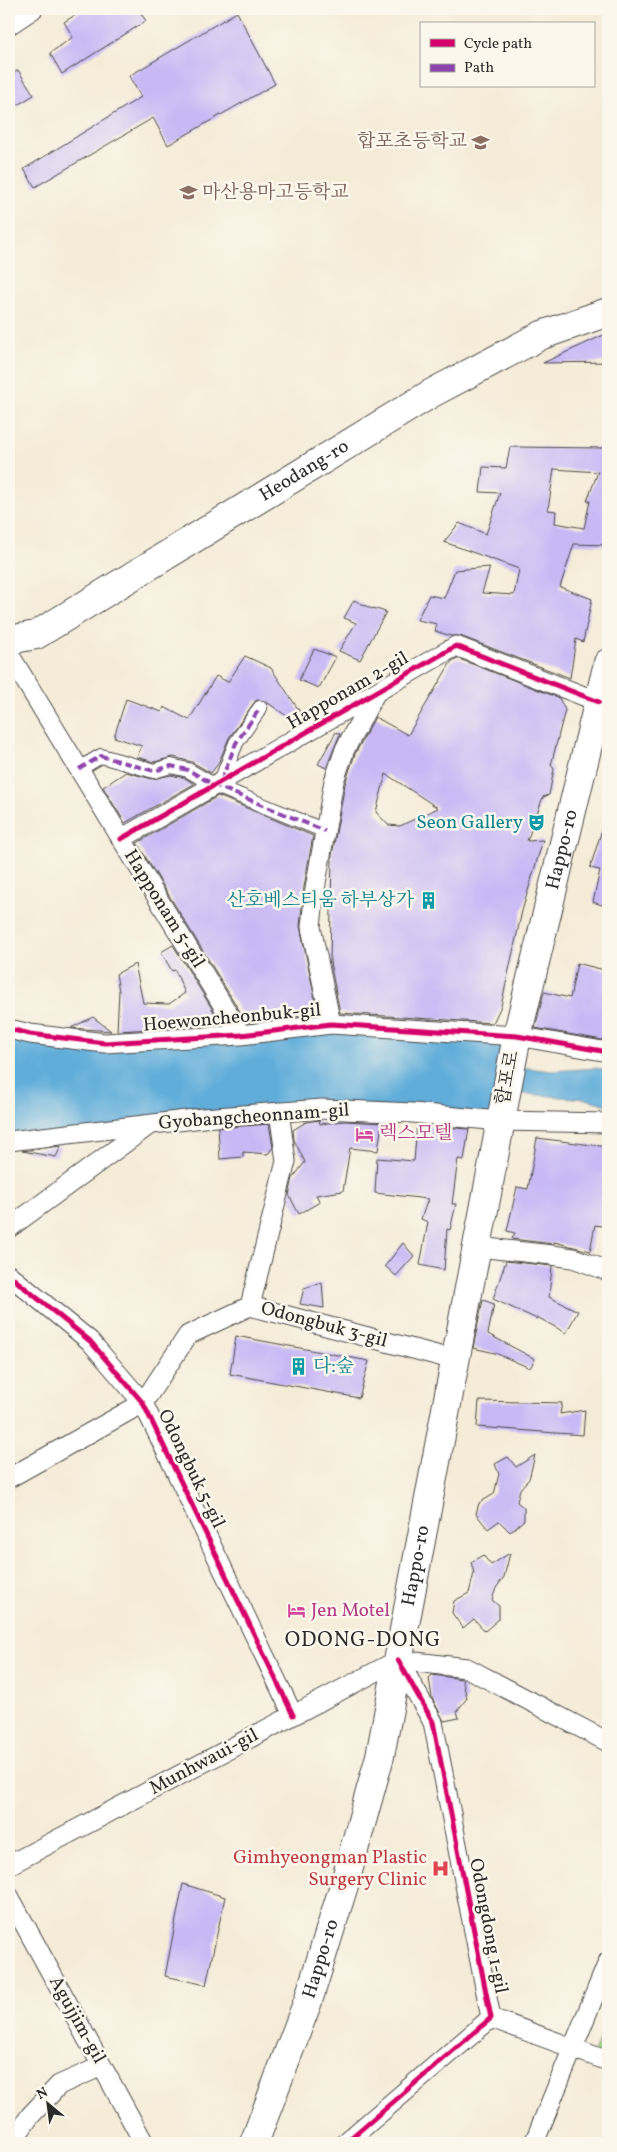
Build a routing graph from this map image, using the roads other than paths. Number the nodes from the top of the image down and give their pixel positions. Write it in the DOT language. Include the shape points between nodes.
graph roads {
  1 [pos="33,9"];
  2 [pos="9,25"];
  3 [pos="606,316"];
  4 [pos="9,640"];
  5 [pos="9,654"];
  6 [pos="608,663"];
  7 [pos="376,692"];
  8 [pos="599,702"];
  9 [pos="260,708"];
  10 [pos="78,769"];
  11 [pos="217,783"];
  12 [pos="325,831"];
  13 [pos="121,839"];
  14 [pos="331,1024"];
  15 [pos="9,1028"];
  16 [pos="242,1035"];
  17 [pos="516,1036"];
  18 [pos="608,1052"];
  19 [pos="279,1112"];
  20 [pos="500,1120"];
  21 [pos="150,1124"];
  22 [pos="608,1124"];
  23 [pos="9,1141"];
  24 [pos="9,1228"];
  25 [pos="477,1247"];
  26 [pos="608,1271"];
  27 [pos="9,1275"];
  28 [pos="250,1306"];
  29 [pos="455,1360"];
  30 [pos="143,1403"];
  31 [pos="9,1478"];
  32 [pos="398,1660"];
  33 [pos="293,1715"];
  34 [pos="608,1742"];
  35 [pos="9,1865"];
  36 [pos="9,1896"];
  37 [pos="608,1962"];
  38 [pos="491,2018"];
  39 [pos="574,2048"];
  40 [pos="608,2061"];
  41 [pos="102,2066"];
  42 [pos="11,2143"];
  43 [pos="144,2143"];
  44 [pos="254,2143"];
  45 [pos="345,2143"];
  46 [pos="534,2143"];
  1 -- 2 [label="street"];
  3 -- 4 [label="main road, Heodang-ro" via="542,335 432,393 36,635"];
  5 -- 10 [label="street, Happonam 5-gil"];
  6 -- 8 [label="main road, Happo-ro"];
  7 -- 8 [label="street, Happonam 2-gil" via="456,646"];
  7 -- 11 [label="street, Happonam 2-gil"];
  7 -- 12 [label="street" via="346,749 334,781"];
  8 -- 17 [label="main road, Happo-ro"];
  9 -- 11 [label="street" via="236,744"];
  10 -- 11 [label="street" via="101,756 154,771 171,766"];
  10 -- 13 [label="street, Happonam 5-gil"];
  11 -- 12 [label="street"];
  11 -- 13 [label="street, Happonam 2-gil"];
  12 -- 14 [label="street" via="311,927"];
  13 -- 16 [label="street, Happonam 5-gil"];
  14 -- 16 [label="street, Hoewoncheonbuk-gil"];
  14 -- 17 [label="street, Hoewoncheonbuk-gil"];
  15 -- 16 [label="street, Hoewoncheonbuk-gil" via="30,1034 105,1043"];
  17 -- 18 [label="street, Hoewoncheonbuk-gil"];
  17 -- 20 [label="main road, 합포로"];
  19 -- 20 [label="street, Gyobangcheonnam-gil" via="322,1109"];
  19 -- 21 [label="street, Gyobangcheonnam-gil"];
  19 -- 28 [label="street" via="286,1161"];
  20 -- 22 [label="street, Gyobangcheonnam-gil"];
  20 -- 25 [label="main road, Happo-ro"];
  21 -- 23 [label="street, Gyobangcheonnam-gil"];
  21 -- 24 [label="street"];
  25 -- 26 [label="street" via="552,1254"];
  25 -- 29 [label="main road, Happo-ro"];
  27 -- 30 [label="street, Odongbuk 5-gil" via="90,1341"];
  28 -- 29 [label="street, Odongbuk 3-gil"];
  28 -- 30 [label="street, Odongbuk 3-gil" via="188,1335"];
  29 -- 32 [label="main road, Happo-ro"];
  30 -- 31 [label="street"];
  30 -- 33 [label="street, Odongbuk 5-gil"];
  32 -- 33 [label="street, Munhwaui-gil"];
  32 -- 34 [label="street" via="467,1668"];
  32 -- 38 [label="street, Odongdong 1-gil" via="433,1722"];
  32 -- 44 [label="main road, Happo-ro" via="380,1756 345,1882 308,2002"];
  33 -- 35 [label="street, Munhwaui-gil"];
  36 -- 41 [label="street, Agujjim-gil"];
  37 -- 39 [label="street"];
  38 -- 39 [label="street"];
  38 -- 45 [label="street, Odongdong 1-gil"];
  39 -- 40 [label="street"];
  39 -- 46 [label="street"];
  41 -- 42 [label="street" via="59,2085 30,2116"];
  41 -- 43 [label="street, Agujjim-gil"];
}
